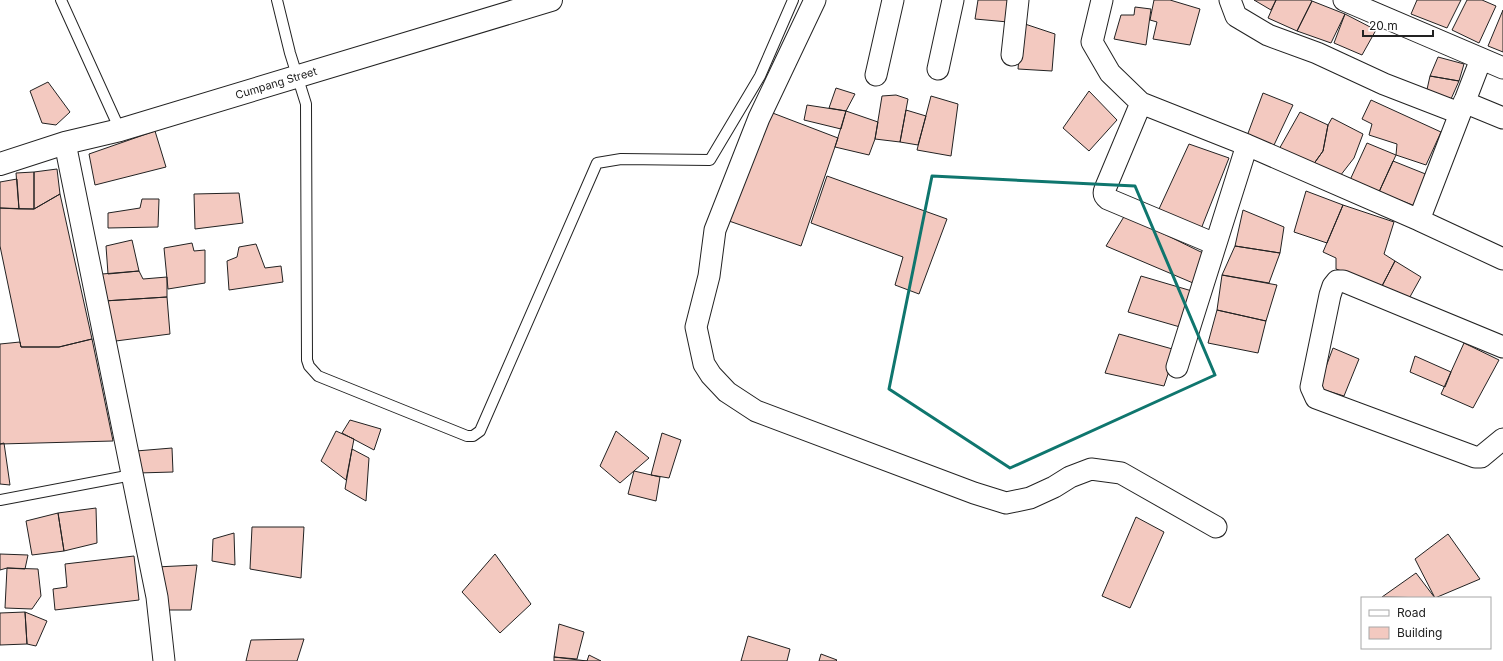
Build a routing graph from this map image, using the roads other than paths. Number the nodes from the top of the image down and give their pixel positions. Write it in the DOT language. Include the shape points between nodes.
graph roads {
  1 [pos="61,0"];
  2 [pos="277,0"];
  3 [pos="551,0"];
  4 [pos="793,0"];
  5 [pos="815,0"];
  6 [pos="893,0"];
  7 [pos="953,0"];
  8 [pos="1018,0"];
  9 [pos="1102,0"];
  10 [pos="1230,0"];
  11 [pos="1344,0"];
  12 [pos="1012,55"];
  13 [pos="1481,59"];
  14 [pos="1503,68"];
  15 [pos="938,69"];
  16 [pos="876,75"];
  17 [pos="297,77"];
  18 [pos="1141,103"];
  19 [pos="1462,107"];
  20 [pos="1503,118"];
  21 [pos="120,130"];
  22 [pos="65,142"];
  23 [pos="1247,145"];
  24 [pos="0,164"];
  25 [pos="1419,220"];
  26 [pos="1215,244"];
  27 [pos="1503,259"];
  28 [pos="1503,347"];
  29 [pos="1177,367"];
  30 [pos="1503,439"];
  31 [pos="132,475"];
  32 [pos="0,500"];
  33 [pos="1216,527"];
  34 [pos="164,661"];
  1 -- 21 [label="lane"];
  2 -- 17 [label="lane"];
  3 -- 17 [label="street, Cumpang Street"];
  4 -- 17 [label="lane" via="760,76 710,160 621,159 597,163 480,431 472,436 318,376 309,366 306,104"];
  5 -- 33 [label="street" via="759,118 715,230 709,276 696,327 704,364 711,375 727,392 756,411 1006,503 1030,498 1091,469 1121,473"];
  6 -- 16 [label="street"];
  7 -- 15 [label="street"];
  8 -- 12 [label="street"];
  9 -- 18 [label="street" via="1092,42 1110,73"];
  10 -- 19 [label="street" via="1236,16 1268,35 1316,53 1384,84"];
  11 -- 13 [label="street"];
  13 -- 14 [label="street"];
  13 -- 19 [label="street"];
  17 -- 21 [label="street, Cumpang Street"];
  18 -- 23 [label="street"];
  18 -- 26 [label="street" via="1105,189 1105,197"];
  19 -- 20 [label="street"];
  19 -- 25 [label="street"];
  21 -- 22 [label="street, Cumpang Street"];
  22 -- 24 [label="street, Cumpang Street"];
  22 -- 31 [label="street"];
  23 -- 25 [label="street"];
  23 -- 26 [label="street"];
  25 -- 27 [label="street"];
  26 -- 29 [label="street"];
  28 -- 30 [label="street" via="1343,281 1337,281 1330,295 1310,387 1316,398 1475,457 1481,457"];
  31 -- 32 [label="lane"];
  31 -- 34 [label="street" via="157,597"];
}
